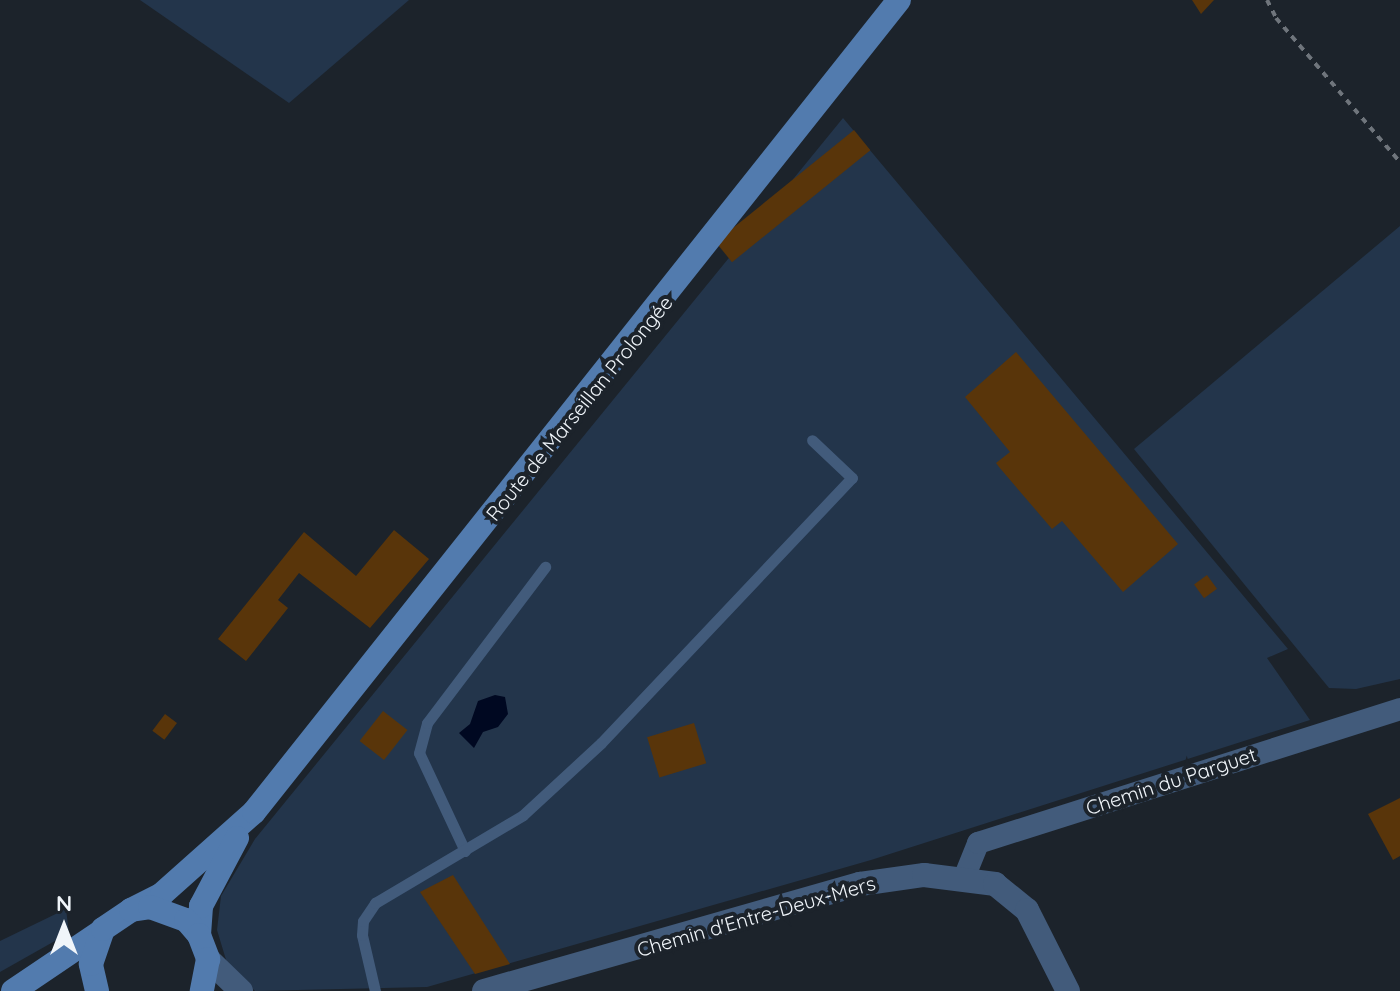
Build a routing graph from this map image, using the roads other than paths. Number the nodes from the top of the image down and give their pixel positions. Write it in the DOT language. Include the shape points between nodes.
graph roads {
  1 [pos="899,0"];
  2 [pos="812,440"];
  3 [pos="545,567"];
  4 [pos="1400,709"];
  5 [pos="254,812"];
  6 [pos="465,851"];
  7 [pos="964,878"];
  8 [pos="131,910"];
  9 [pos="103,929"];
  10 [pos="199,935"];
  11 [pos="208,959"];
  12 [pos="13,991"];
  13 [pos="97,991"];
  14 [pos="202,991"];
  15 [pos="241,991"];
  16 [pos="375,991"];
  17 [pos="484,991"];
  18 [pos="1068,991"];
  1 -- 5 [label="main road, Route de Marseillan Prolongée"];
  2 -- 6 [label="lane" via="852,478 601,743 523,815"];
  3 -- 6 [label="lane" via="427,723 419,753"];
  4 -- 7 [label="street, Chemin du Parguet" via="978,843"];
  5 -- 8 [label="main road, Route de Marseillan Prolongée" via="162,894"];
  5 -- 10 [label="main road, Route de Marseillan Prolongée" via="201,906"];
  6 -- 16 [label="lane" via="375,903 363,921"];
  7 -- 17 [label="street, Chemin d'Entre-Deux-Mers" via="924,875 860,884"];
  7 -- 18 [label="street, Chemin d'Entre-Deux-Mers" via="995,884 1027,910"];
  8 -- 9 [label="main road, Route de Marseillan Prolongée"];
  8 -- 10 [label="main road" via="170,911"];
  9 -- 12 [label="main road"];
  9 -- 13 [label="main road" via="91,964"];
  10 -- 11 [label="main road"];
  11 -- 14 [label="main road"];
  11 -- 15 [label="street"];
}
